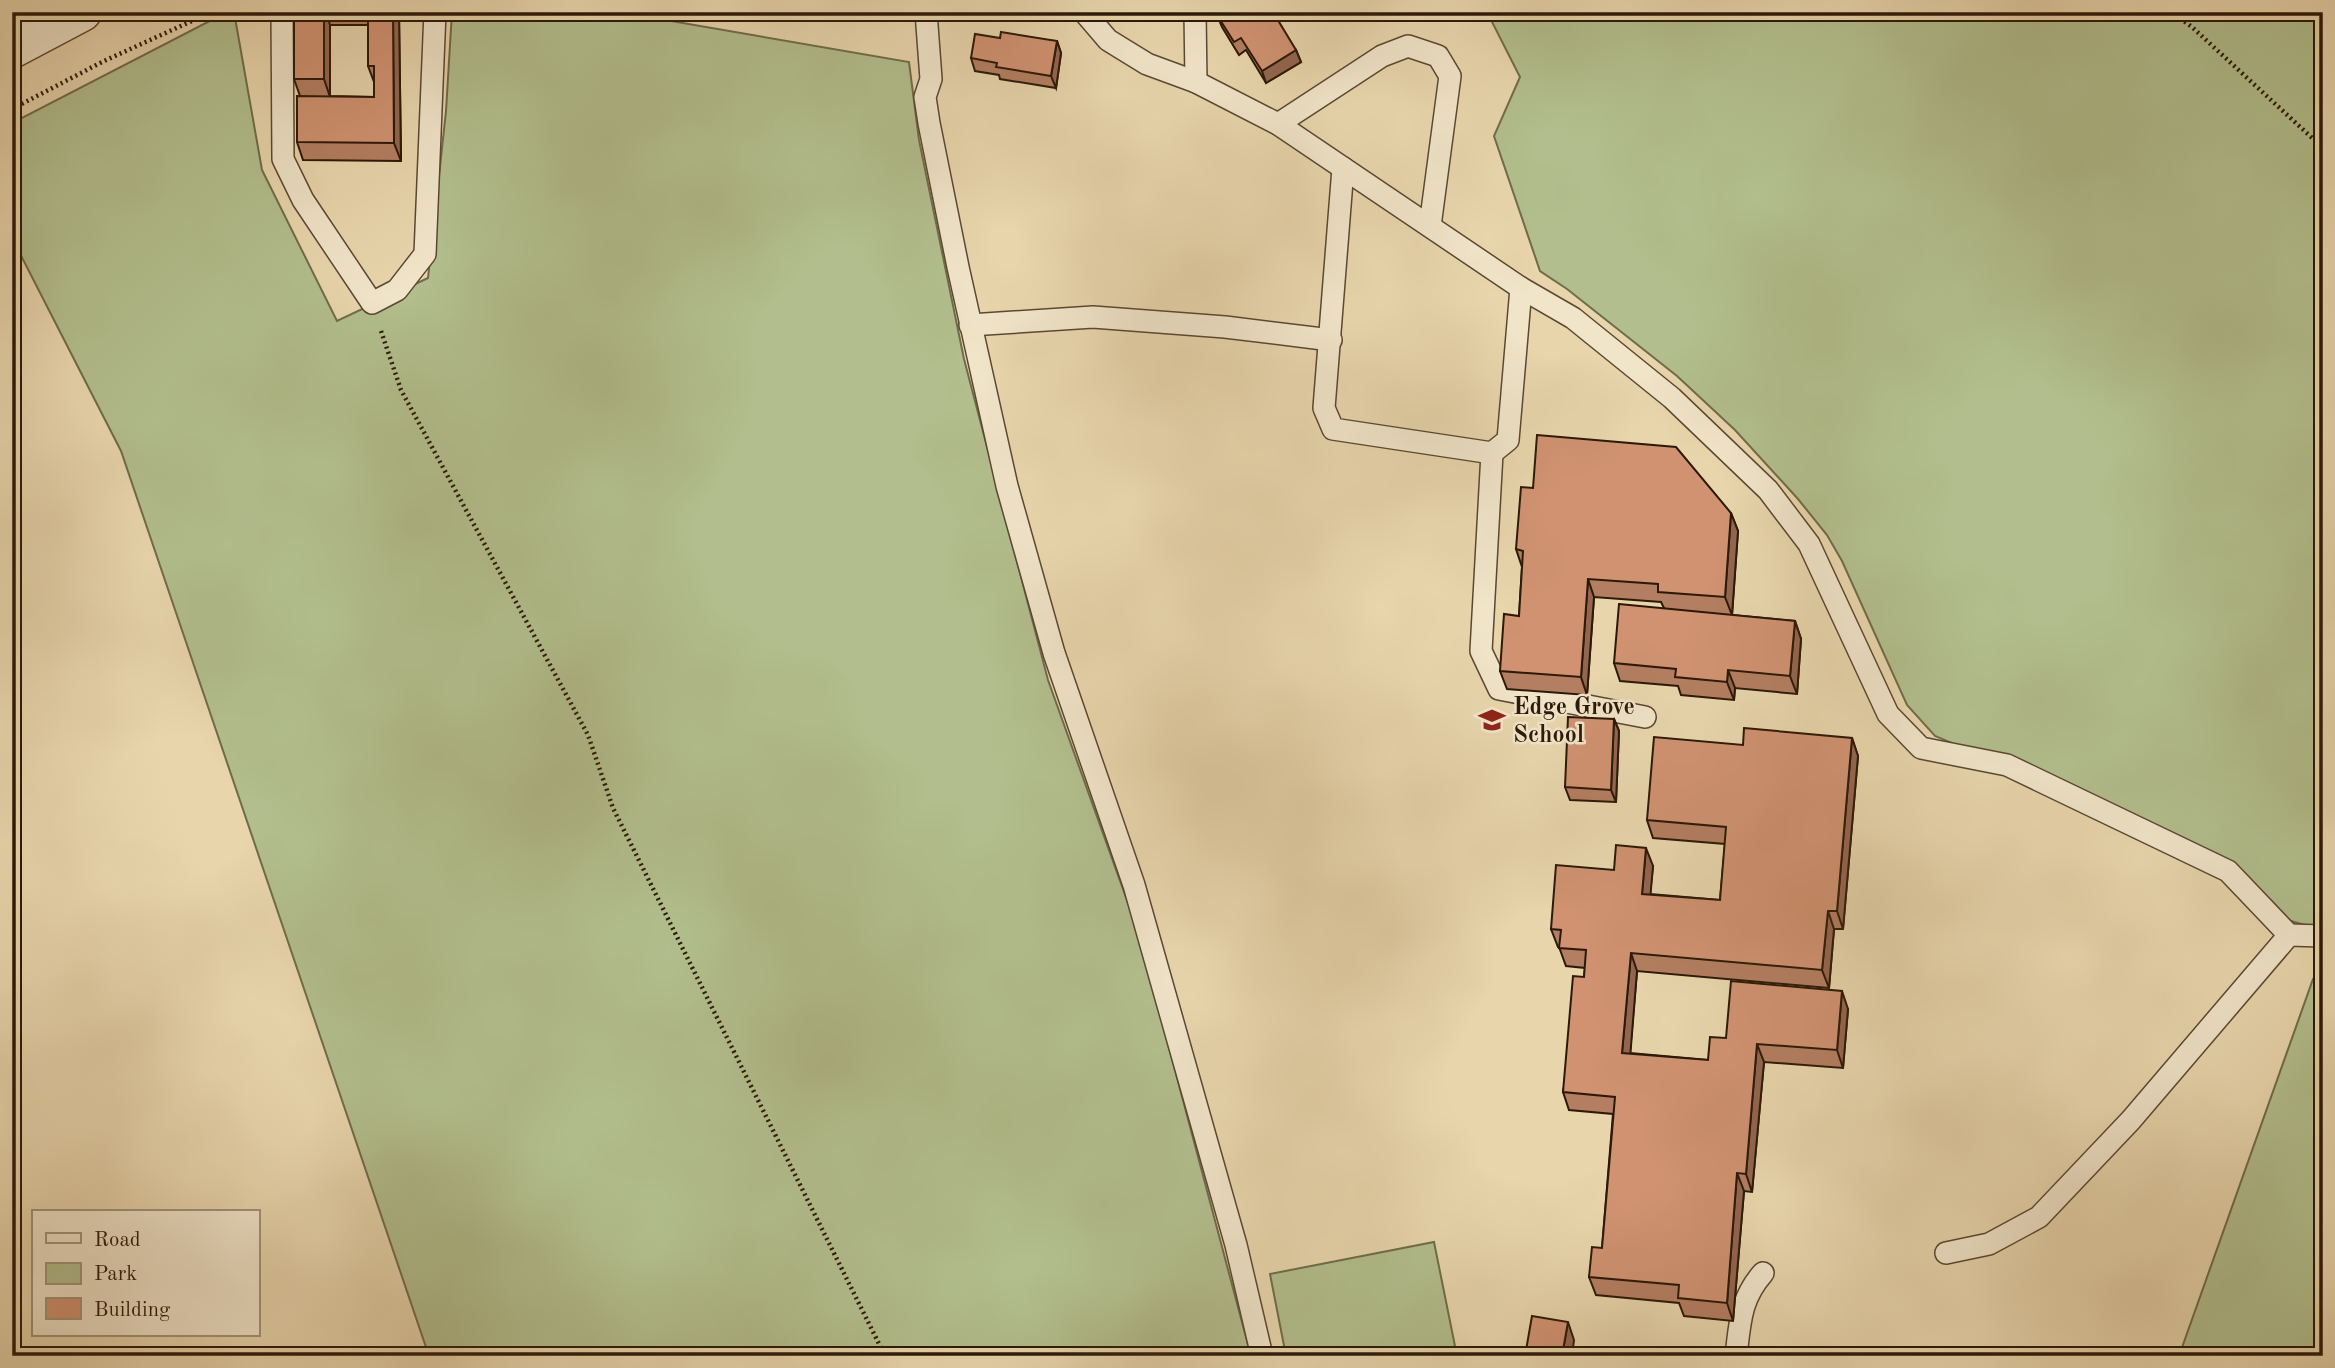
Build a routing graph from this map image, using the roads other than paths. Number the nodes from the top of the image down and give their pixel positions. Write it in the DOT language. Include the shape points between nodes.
graph roads {
  1 [pos="82,12"];
  2 [pos="282,12"];
  3 [pos="435,12"];
  4 [pos="926,12"];
  5 [pos="1084,12"];
  6 [pos="1195,12"];
  7 [pos="12,48"];
  8 [pos="1196,82"];
  9 [pos="1278,124"];
  10 [pos="1343,168"];
  11 [pos="1430,226"];
  12 [pos="1521,288"];
  13 [pos="970,325"];
  14 [pos="1331,340"];
  15 [pos="1492,453"];
  16 [pos="1645,717"];
  17 [pos="2289,935"];
  18 [pos="2323,936"];
  19 [pos="1947,1253"];
  20 [pos="1763,1273"];
  21 [pos="1262,1356"];
  22 [pos="1736,1356"];
  1 -- 7 [label="street"];
  2 -- 3 [label="lane" via="283,159 303,201 372,303 397,290 425,254"];
  4 -- 13 [label="lane" via="931,79 925,97"];
  5 -- 8 [label="lane" via="1108,40 1147,64"];
  6 -- 8 [label="lane"];
  8 -- 9 [label="lane"];
  9 -- 10 [label="lane"];
  9 -- 11 [label="lane" via="1382,56 1408,47 1438,56 1450,76"];
  10 -- 11 [label="lane"];
  10 -- 14 [label="lane"];
  11 -- 12 [label="lane"];
  12 -- 15 [label="lane" via="1508,440"];
  12 -- 17 [label="lane" via="1573,318 1672,398 1768,490 1809,544 1888,714 1921,748 2007,765 2228,871"];
  13 -- 14 [label="lane" via="1093,317"];
  13 -- 21 [label="lane" via="1039,602 1134,885 1236,1245"];
  14 -- 15 [label="lane" via="1324,408 1333,429"];
  15 -- 16 [label="lane" via="1481,651 1499,689"];
  17 -- 18 [label="lane"];
  17 -- 19 [label="lane" via="2131,1120 2039,1217 1989,1244"];
  20 -- 22 [label="lane" via="1750,1287 1741,1311"];
}
